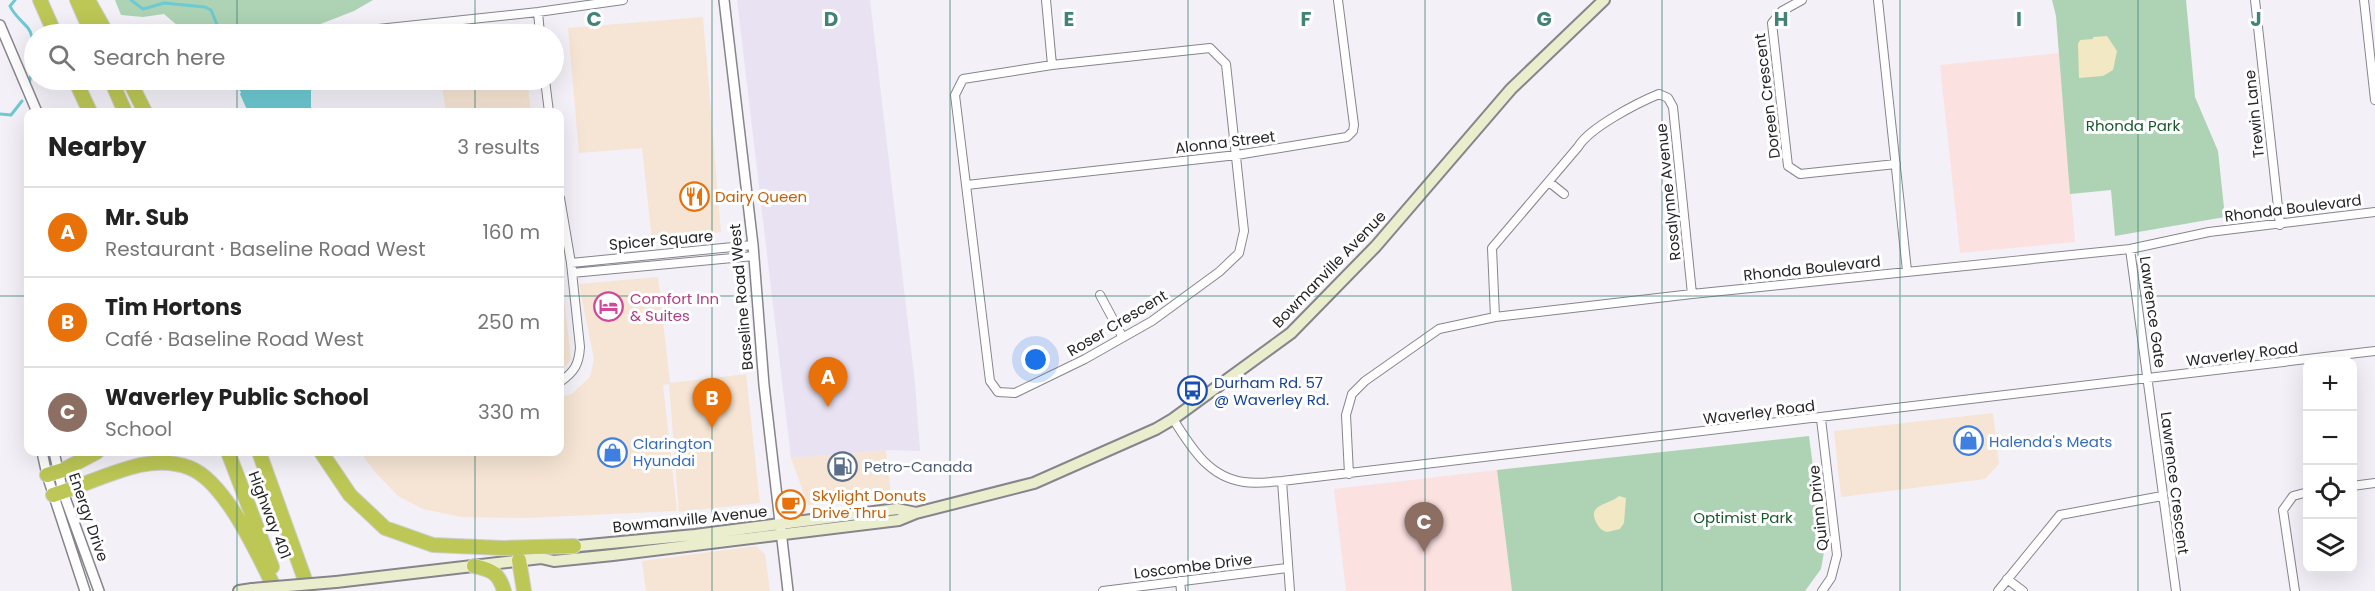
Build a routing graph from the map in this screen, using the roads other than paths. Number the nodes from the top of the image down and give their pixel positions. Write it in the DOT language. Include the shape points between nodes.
graph roads {
  1 [pos="40,0"];
  2 [pos="77,0"];
  3 [pos="88,0"];
  4 [pos="623,0"];
  5 [pos="724,0"];
  6 [pos="1046,0"];
  7 [pos="1338,0"];
  8 [pos="1604,0"];
  9 [pos="1802,0"];
  10 [pos="1878,0"];
  11 [pos="2255,0"];
  12 [pos="2364,0"];
  13 [pos="538,12"];
  14 [pos="50,24"];
  15 [pos="88,24"];
  16 [pos="101,24"];
  17 [pos="425,24"];
  18 [pos="539,24"];
  19 [pos="0,25"];
  20 [pos="1052,65"];
  21 [pos="24,81"];
  22 [pos="28,90"];
  23 [pos="74,90"];
  24 [pos="80,90"];
  25 [pos="115,90"];
  26 [pos="134,90"];
  27 [pos="546,90"];
  28 [pos="2375,100"];
  29 [pos="35,108"];
  30 [pos="80,108"];
  31 [pos="88,108"];
  32 [pos="123,108"];
  33 [pos="143,108"];
  34 [pos="548,108"];
  35 [pos="1237,155"];
  36 [pos="1896,164"];
  37 [pos="1549,182"];
  38 [pos="967,185"];
  39 [pos="1564,194"];
  40 [pos="2375,212"];
  41 [pos="564,222"];
  42 [pos="2280,225"];
  43 [pos="753,245"];
  44 [pos="2130,249"];
  45 [pos="754,255"];
  46 [pos="571,263"];
  47 [pos="1907,271"];
  48 [pos="572,273"];
  49 [pos="1692,294"];
  50 [pos="1101,295"];
  51 [pos="1494,317"];
  52 [pos="1122,336"];
  53 [pos="2375,351"];
  54 [pos="564,378"];
  55 [pos="2148,379"];
  56 [pos="1821,418"];
  57 [pos="1173,419"];
  58 [pos="44,456"];
  59 [pos="54,456"];
  60 [pos="91,456"];
  61 [pos="230,456"];
  62 [pos="260,456"];
  63 [pos="324,456"];
  64 [pos="52,474"];
  65 [pos="1349,474"];
  66 [pos="1282,481"];
  67 [pos="2375,483"];
  68 [pos="2357,485"];
  69 [pos="2303,493"];
  70 [pos="58,494"];
  71 [pos="2162,496"];
  72 [pos="781,530"];
  73 [pos="574,546"];
  74 [pos="541,558"];
  75 [pos="519,561"];
  76 [pos="474,566"];
  77 [pos="1287,568"];
  78 [pos="2007,579"];
  79 [pos="1180,581"];
  80 [pos="86,591"];
  81 [pos="99,591"];
  82 [pos="239,591"];
  83 [pos="276,591"];
  84 [pos="281,591"];
  85 [pos="310,591"];
  86 [pos="504,591"];
  87 [pos="524,591"];
  88 [pos="788,591"];
  89 [pos="1103,591"];
  90 [pos="1181,591"];
  91 [pos="1290,591"];
  92 [pos="1822,591"];
  93 [pos="1998,591"];
  94 [pos="2024,591"];
  95 [pos="2176,591"];
  96 [pos="2295,591"];
  1 -- 14 [label="highway"];
  2 -- 15 [label="highway"];
  3 -- 16 [label="highway"];
  4 -- 13 [label="street"];
  5 -- 43 [label="street, Baseline Road West"];
  6 -- 20 [label="street"];
  7 -- 35 [label="street, Alonna Street" via="1353,131 1340,140"];
  8 -- 57 [label="main road, Bowmanville Avenue" via="1511,89 1376,246 1292,333"];
  9 -- 36 [label="street, Doreen Crescent" via="1782,10 1772,23 1788,166 1800,174"];
  10 -- 36 [label="street"];
  11 -- 42 [label="street, Trewin Lane"];
  12 -- 28 [label="street"];
  13 -- 17 [label="street"];
  13 -- 18 [label="street"];
  19 -- 21 [label="street"];
  20 -- 35 [label="street, Roser Crescent" via="1209,48 1226,64"];
  20 -- 38 [label="street, Roser Crescent" via="963,79 956,95"];
  22 -- 29 [label="street"];
  23 -- 30 [label="highway"];
  24 -- 31 [label="highway"];
  25 -- 32 [label="highway"];
  26 -- 33 [label="highway"];
  27 -- 34 [label="street"];
  35 -- 38 [label="street, Alonna Street"];
  35 -- 52 [label="street, Roser Crescent" via="1244,231 1239,253 1152,321"];
  36 -- 47 [label="street"];
  37 -- 39 [label="street"];
  37 -- 49 [label="street, Rosalynne Avenue" via="1584,136 1643,100 1659,94 1668,98 1673,107"];
  37 -- 51 [label="street, Rosalynne Avenue" via="1492,248"];
  38 -- 52 [label="street, Roser Crescent" via="990,381 998,392 1015,393"];
  40 -- 42 [label="street, Rhonda Boulevard"];
  41 -- 46 [label="street"];
  42 -- 44 [label="street, Rhonda Boulevard" via="2209,232"];
  43 -- 45 [label="street, Baseline Road West"];
  43 -- 46 [label="street, Spicer Square"];
  44 -- 47 [label="street, Rhonda Boulevard"];
  44 -- 55 [label="street, Lawrence Gate"];
  45 -- 48 [label="street, Spicer Square"];
  45 -- 72 [label="street, Baseline Road West"];
  46 -- 48 [label="street"];
  47 -- 49 [label="street, Rhonda Boulevard"];
  48 -- 54 [label="street" via="579,360"];
  49 -- 51 [label="street, Rhonda Boulevard"];
  50 -- 52 [label="street"];
  51 -- 65 [label="street, Rhonda Boulevard" via="1439,329 1358,387 1346,415"];
  53 -- 55 [label="street, Waverley Road"];
  55 -- 56 [label="street, Waverley Road"];
  55 -- 71 [label="street, Lawrence Crescent"];
  56 -- 65 [label="street, Waverley Road"];
  56 -- 92 [label="street, Quinn Drive" via="1837,555 1832,578"];
  57 -- 66 [label="street, Waverley Road" via="1200,460 1224,476 1244,483"];
  57 -- 72 [label="main road, Bowmanville Avenue" via="1034,483 916,513 897,509"];
  58 -- 64 [label="street, Energy Drive"];
  59 -- 64 [label="street, Energy Drive"];
  60 -- 64 [label="highway"];
  61 -- 84 [label="highway, Highway 401"];
  62 -- 85 [label="highway, Highway 401"];
  63 -- 73 [label="highway" via="350,495 385,528 434,545"];
  64 -- 70 [label="street, Energy Drive"];
  65 -- 66 [label="street, Waverley Road"];
  66 -- 77 [label="street"];
  67 -- 68 [label="street"];
  69 -- 96 [label="street" via="2293,496 2283,510"];
  70 -- 80 [label="street, Energy Drive"];
  70 -- 81 [label="street, Energy Drive"];
  70 -- 83 [label="highway" via="142,465 167,463 192,468 219,490"];
  71 -- 78 [label="street" via="2060,515"];
  71 -- 95 [label="street, Lawrence Crescent"];
  72 -- 73 [label="main road, Bowmanville Avenue"];
  72 -- 74 [label="main road, Bowmanville Avenue" via="554,561"];
  72 -- 88 [label="street, Baseline Road West"];
  73 -- 74 [label="main road, Bowmanville Avenue" via="552,550"];
  74 -- 75 [label="main road, Bowmanville Avenue"];
  75 -- 76 [label="main road, Bowmanville Avenue"];
  75 -- 87 [label="highway"];
  76 -- 82 [label="main road, Bowmanville Avenue, bridge"];
  76 -- 86 [label="highway" via="499,576"];
  77 -- 79 [label="street, Loscombe Drive"];
  77 -- 91 [label="street"];
  78 -- 93 [label="street"];
  78 -- 94 [label="street"];
  79 -- 89 [label="street, Loscombe Drive"];
  79 -- 90 [label="street"];
}
